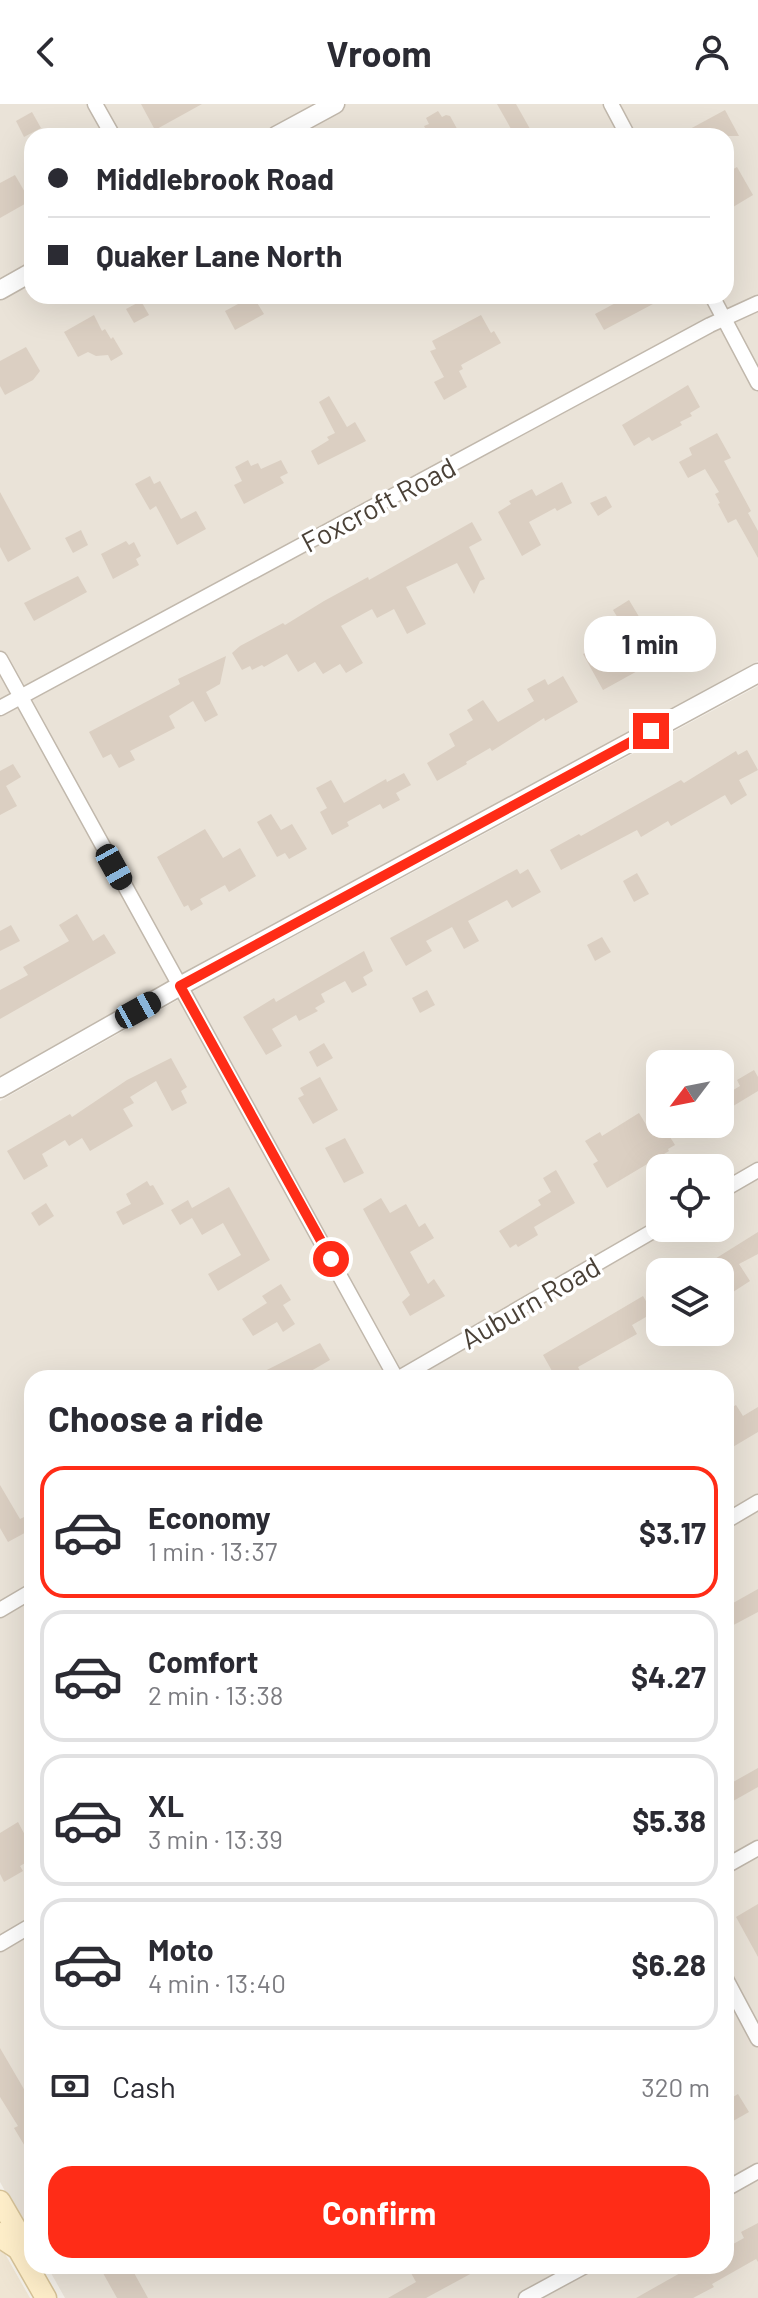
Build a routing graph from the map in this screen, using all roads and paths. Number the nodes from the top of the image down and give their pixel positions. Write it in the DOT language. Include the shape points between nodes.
graph roads {
  1 [pos="95,104"];
  2 [pos="335,104"];
  3 [pos="611,104"];
  4 [pos="108,128"];
  5 [pos="291,128"];
  6 [pos="624,128"];
  7 [pos="24,276"];
  8 [pos="0,290"];
  9 [pos="758,303"];
  10 [pos="716,304"];
  11 [pos="724,318"];
  12 [pos="758,383"];
  13 [pos="0,659"];
  14 [pos="758,673"];
  15 [pos="20,696"];
  16 [pos="0,708"];
  17 [pos="180,986"];
  18 [pos="0,1088"];
  19 [pos="758,1170"];
  20 [pos="734,1184"];
  21 [pos="646,1235"];
  22 [pos="394,1370"];
  23 [pos="412,1370"];
  24 [pos="758,1502"];
  25 [pos="734,1516"];
  26 [pos="24,1596"];
  27 [pos="0,1610"];
  28 [pos="758,1848"];
  29 [pos="734,1862"];
  30 [pos="24,1930"];
  31 [pos="0,1944"];
  32 [pos="734,1994"];
  33 [pos="758,2039"];
  34 [pos="758,2171"];
  35 [pos="734,2184"];
  36 [pos="0,2201"];
  37 [pos="0,2233"];
  38 [pos="24,2251"];
  39 [pos="35,2274"];
  40 [pos="570,2274"];
  41 [pos="46,2298"];
  42 [pos="526,2298"];
  1 -- 4 [label="street"];
  2 -- 5 [label="street"];
  3 -- 6 [label="street"];
  7 -- 8 [label="street"];
  9 -- 11 [label="street, Foxcroft Road"];
  10 -- 11 [label="street"];
  11 -- 12 [label="street"];
  11 -- 15 [label="street, Foxcroft Road"];
  13 -- 15 [label="street"];
  14 -- 17 [label="street"];
  15 -- 16 [label="street, Foxcroft Road"];
  15 -- 17 [label="street"];
  17 -- 18 [label="street"];
  17 -- 22 [label="street"];
  19 -- 20 [label="street"];
  21 -- 23 [label="street, Auburn Road"];
  24 -- 25 [label="street"];
  26 -- 27 [label="street"];
  28 -- 29 [label="street"];
  30 -- 31 [label="street"];
  32 -- 33 [label="street"];
  34 -- 35 [label="street"];
  36 -- 38 [label="main road"];
  37 -- 38 [label="main road"];
  39 -- 41 [label="main road"];
  40 -- 42 [label="street"];
}
